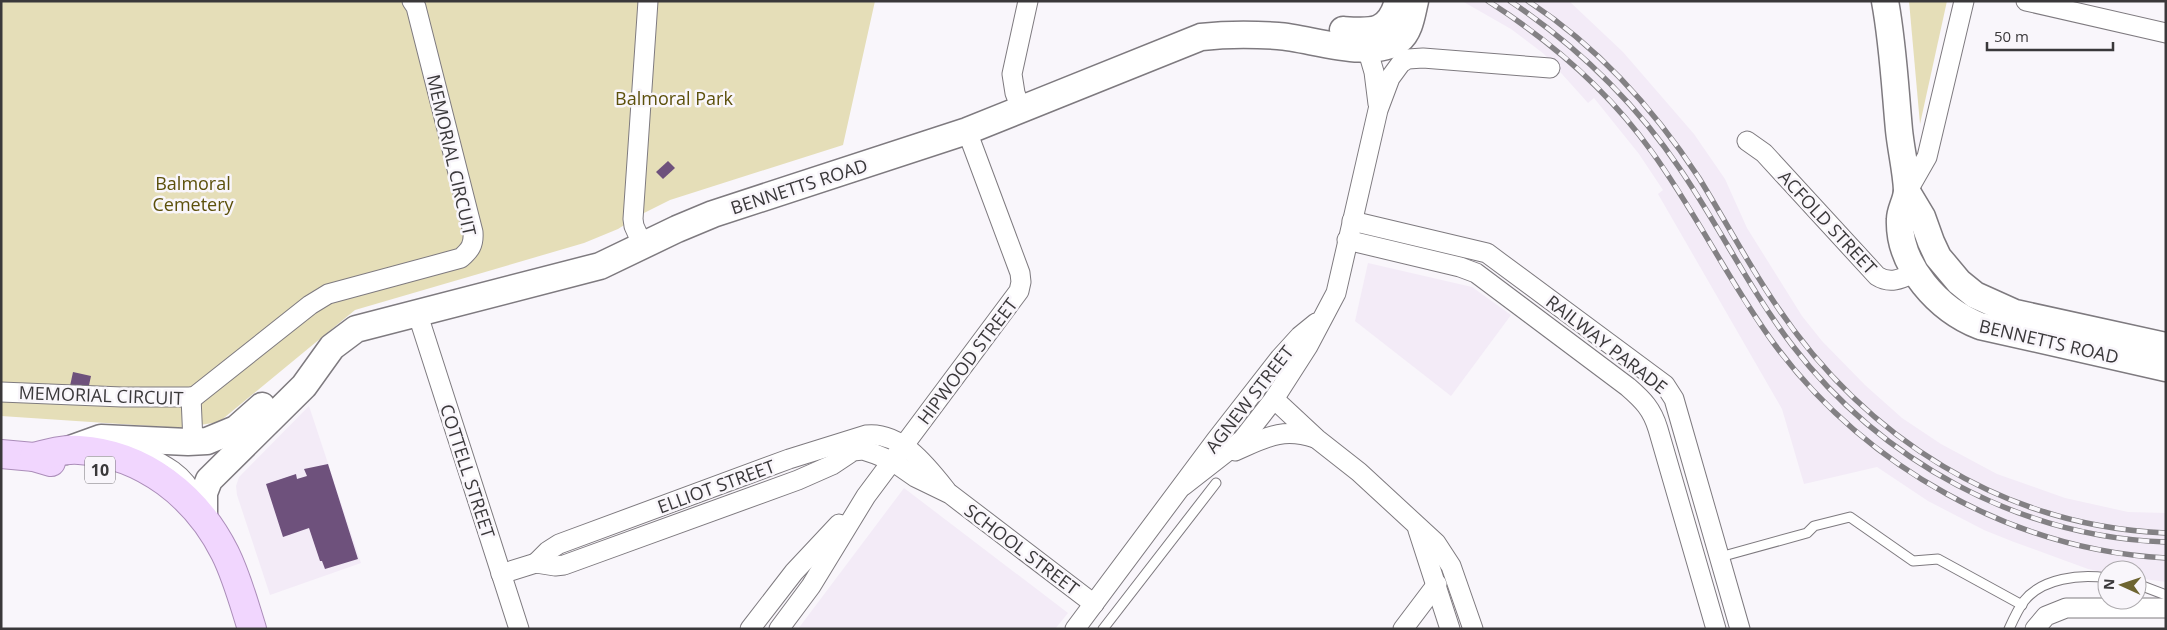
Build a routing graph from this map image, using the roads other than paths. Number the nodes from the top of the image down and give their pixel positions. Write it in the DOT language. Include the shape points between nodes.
graph roads {
  1 [pos="412,1"];
  2 [pos="648,1"];
  3 [pos="1028,1"];
  4 [pos="1398,1"];
  5 [pos="1415,1"];
  6 [pos="1885,1"];
  7 [pos="1964,1"];
  8 [pos="2026,1"];
  9 [pos="2166,33"];
  10 [pos="1280,36"];
  11 [pos="1367,48"];
  12 [pos="1550,68"];
  13 [pos="1021,108"];
  14 [pos="1378,110"];
  15 [pos="967,131"];
  16 [pos="1747,141"];
  17 [pos="1907,192"];
  18 [pos="1352,221"];
  19 [pos="1404,233"];
  20 [pos="1347,240"];
  21 [pos="643,246"];
  22 [pos="1399,252"];
  23 [pos="1916,272"];
  24 [pos="417,312"];
  25 [pos="1322,318"];
  26 [pos="2166,346"];
  27 [pos="324,355"];
  28 [pos="2166,368"];
  29 [pos="1,392"];
  30 [pos="191,398"];
  31 [pos="1274,399"];
  32 [pos="1317,438"];
  33 [pos="112,439"];
  34 [pos="193,442"];
  35 [pos="65,451"];
  36 [pos="1,454"];
  37 [pos="897,454"];
  38 [pos="34,457"];
  39 [pos="1219,457"];
  40 [pos="190,482"];
  41 [pos="1216,482"];
  42 [pos="1183,486"];
  43 [pos="866,496"];
  44 [pos="204,519"];
  45 [pos="1416,523"];
  46 [pos="1720,557"];
  47 [pos="501,574"];
  48 [pos="2097,578"];
  49 [pos="1437,584"];
  50 [pos="2147,588"];
  51 [pos="2166,595"];
  52 [pos="1094,604"];
  53 [pos="2022,605"];
  54 [pos="2166,608"];
  55 [pos="252,629"];
  56 [pos="519,629"];
  57 [pos="750,629"];
  58 [pos="779,629"];
  59 [pos="1075,629"];
  60 [pos="1103,629"];
  61 [pos="1403,629"];
  62 [pos="1450,629"];
  63 [pos="1473,629"];
  64 [pos="1716,629"];
  65 [pos="1740,629"];
  66 [pos="2009,629"];
  67 [pos="2035,629"];
  1 -- 30 [label="street, MEMORIAL CIRCUIT" via="473,232 470,250 461,258 328,294"];
  2 -- 21 [label="street" via="632,219"];
  3 -- 13 [label="street" via="1012,74"];
  4 -- 10 [label="main road, BENNETTS ROAD / 10" via="1389,20 1373,31"];
  5 -- 11 [label="main road, BENNETTS ROAD / 10" via="1401,39 1381,47"];
  6 -- 17 [label="main road, BENNETTS ROAD"];
  7 -- 17 [label="street, BENNETTS ROAD" via="1930,146"];
  8 -- 9 [label="street"];
  10 -- 11 [label="main road, BENNETTS ROAD / 10"];
  10 -- 13 [label="main road, BENNETTS ROAD / 10" via="1230,33 1201,37"];
  11 -- 14 [label="street, AGNEW STREET" via="1374,72"];
  12 -- 14 [label="street, AGNEW STREET" via="1426,58 1406,60 1391,75"];
  13 -- 15 [label="main road, BENNETTS ROAD / 10"];
  14 -- 18 [label="street, AGNEW STREET"];
  15 -- 21 [label="main road, BENNETTS ROAD / 10" via="713,214"];
  15 -- 37 [label="street, HIPWOOD STREET" via="1020,273 1021,285"];
  16 -- 23 [label="street, ACFOLD STREET" via="1764,153 1877,276 1896,280"];
  17 -- 23 [label="main road, BENNETTS ROAD" via="1900,219 1905,247"];
  17 -- 26 [label="main road, BENNETTS ROAD" via="1922,217 1938,257 1975,295 2015,313"];
  18 -- 19 [label="street, RAILWAY PARADE"];
  18 -- 20 [label="street, AGNEW STREET"];
  19 -- 22 [label="street"];
  19 -- 46 [label="street, RAILWAY PARADE" via="1492,255 1665,385 1674,399"];
  20 -- 22 [label="street, RAILWAY PARADE"];
  20 -- 25 [label="street, AGNEW STREET" via="1335,296"];
  21 -- 24 [label="main road, BENNETTS ROAD / 10" via="600,266"];
  22 -- 64 [label="street, RAILWAY PARADE" via="1476,273 1647,403 1658,429"];
  23 -- 28 [label="main road, BENNETTS ROAD" via="1949,310 1964,320"];
  24 -- 27 [label="main road, BENNETTS ROAD / 10" via="356,330"];
  24 -- 47 [label="street, COTTELL STREET"];
  25 -- 31 [label="street, AGNEW STREET" via="1300,361"];
  25 -- 42 [label="street, AGNEW STREET" via="1284,352"];
  27 -- 34 [label="main road, BENNETTS ROAD / 10" via="294,375 236,429 214,439"];
  27 -- 40 [label="main road, BENNETTS ROAD / 10" via="304,386"];
  29 -- 30 [label="street, MEMORIAL CIRCUIT"];
  30 -- 34 [label="street"];
  31 -- 32 [label="street"];
  31 -- 39 [label="street, AGNEW STREET" via="1242,440"];
  32 -- 39 [label="street" via="1297,432 1284,433"];
  32 -- 45 [label="street"];
  33 -- 34 [label="main road, BENNETTS ROAD / 10"];
  33 -- 35 [label="main road, BENNETTS ROAD / 10" via="93,440"];
  33 -- 40 [label="lane" via="160,457"];
  35 -- 38 [label="main road, 10"];
  35 -- 40 [label="main road" via="83,450 115,457"];
  36 -- 38 [label="main road, 10"];
  37 -- 43 [label="street, HIPWOOD STREET"];
  37 -- 47 [label="street, ELLIOT STREET" via="888,436 875,434 836,444 559,544 536,563"];
  37 -- 52 [label="street, SCHOOL STREET" via="915,477 950,494"];
  38 -- 40 [label="main road, 10" via="65,466"];
  39 -- 42 [label="street, AGNEW STREET"];
  40 -- 44 [label="main road" via="197,509"];
  40 -- 44 [label="main road" via="204,493"];
  41 -- 60 [label="lane, AGNEW STREET"];
  42 -- 52 [label="street, AGNEW STREET"];
  43 -- 57 [label="street, HIPWOOD STREET" via="794,572"];
  43 -- 58 [label="street, HIPWOOD STREET" via="811,586"];
  44 -- 55 [label="main road" via="226,555"];
  45 -- 49 [label="street"];
  45 -- 63 [label="street" via="1446,556"];
  46 -- 53 [label="lane" via="1807,533 1814,526 1850,517 1914,561 1938,560"];
  46 -- 65 [label="street, RAILWAY PARADE"];
  47 -- 56 [label="street, COTTELL STREET"];
  48 -- 53 [label="lane" via="2054,582 2036,590"];
  49 -- 61 [label="street"];
  49 -- 62 [label="street"];
  50 -- 51 [label="lane"];
  52 -- 59 [label="street, AGNEW STREET"];
  53 -- 66 [label="lane"];
  54 -- 67 [label="street" via="2066,608 2046,616"];
}
